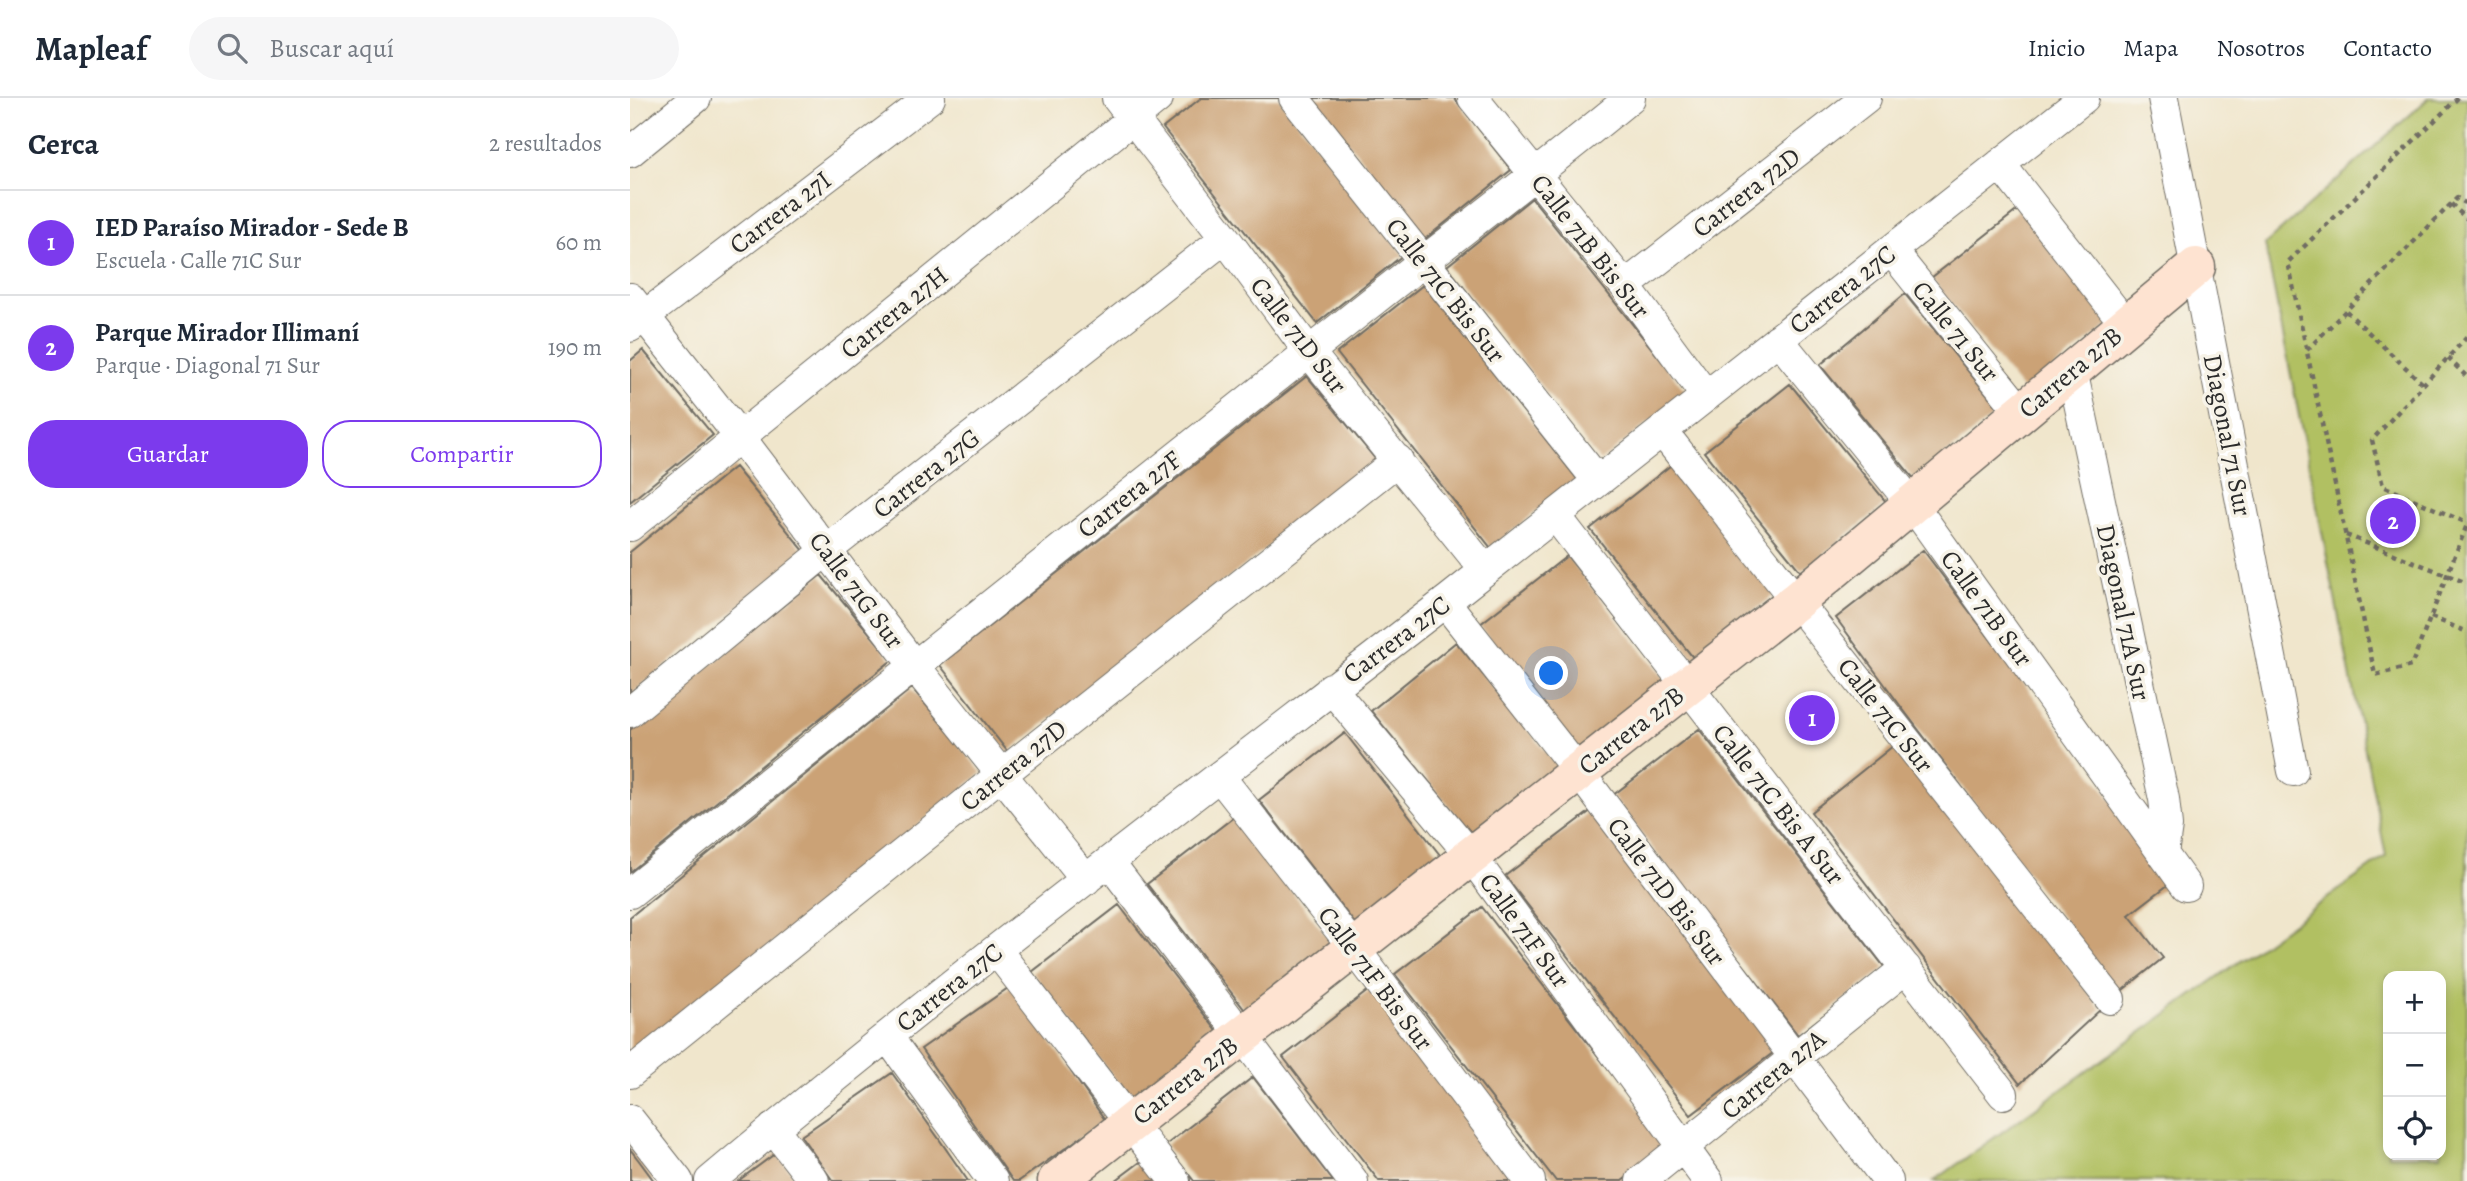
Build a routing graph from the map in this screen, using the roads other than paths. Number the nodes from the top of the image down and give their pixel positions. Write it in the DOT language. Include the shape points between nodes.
graph roads {
  1 [pos="696,98"];
  2 [pos="930,98"];
  3 [pos="1158,98"];
  4 [pos="1294,98"];
  5 [pos="1473,98"];
  6 [pos="1630,98"];
  7 [pos="1866,98"];
  8 [pos="2084,98"];
  9 [pos="2163,98"];
  10 [pos="1125,108"];
  11 [pos="630,152"];
  12 [pos="2000,164"];
  13 [pos="1536,175"];
  14 [pos="1225,238"];
  15 [pos="1891,250"];
  16 [pos="1423,261"];
  17 [pos="2196,267"];
  18 [pos="1625,286"];
  19 [pos="635,314"];
  20 [pos="2126,325"];
  21 [pos="1778,339"];
  22 [pos="1309,352"];
  23 [pos="2072,370"];
  24 [pos="1706,396"];
  25 [pos="2021,412"];
  26 [pos="1662,431"];
  27 [pos="740,436"];
  28 [pos="1398,460"];
  29 [pos="1598,481"];
  30 [pos="1912,504"];
  31 [pos="1555,515"];
  32 [pos="630,526"];
  33 [pos="827,551"];
  34 [pos="1485,570"];
  35 [pos="1796,601"];
  36 [pos="1445,602"];
  37 [pos="913,664"];
  38 [pos="1688,686"];
  39 [pos="1331,688"];
  40 [pos="630,712"];
  41 [pos="2293,771"];
  42 [pos="1578,772"];
  43 [pos="1002,774"];
  44 [pos="1220,777"];
  45 [pos="2163,854"];
  46 [pos="1471,856"];
  47 [pos="1110,863"];
  48 [pos="1086,880"];
  49 [pos="2186,886"];
  50 [pos="630,892"];
  51 [pos="1354,948"];
  52 [pos="997,951"];
  53 [pos="1906,968"];
  54 [pos="2110,999"];
  55 [pos="1243,1034"];
  56 [pos="887,1036"];
  57 [pos="1793,1058"];
  58 [pos="630,1073"];
  59 [pos="2003,1094"];
  60 [pos="630,1120"];
  61 [pos="1130,1123"];
  62 [pos="774,1128"];
  63 [pos="1684,1146"];
  64 [pos="678,1181"];
  65 [pos="710,1181"];
  66 [pos="814,1181"];
  67 [pos="993,1181"];
  68 [pos="1056,1181"];
  69 [pos="1175,1181"];
  70 [pos="1353,1181"];
  71 [pos="1530,1181"];
  72 [pos="1641,1181"];
  73 [pos="1708,1181"];
  74 [pos="1888,1181"];
  1 -- 11 [label="street"];
  2 -- 19 [label="street, Carrera 27I"];
  3 -- 10 [label="street, Carrera 27H"];
  4 -- 16 [label="street, Calle 71C Bis Sur"];
  5 -- 13 [label="street, Calle 71B Bis Sur"];
  6 -- 13 [label="street, Carrera 27F"];
  7 -- 18 [label="street, Carrera 72D"];
  8 -- 12 [label="street, Carrera 27C"];
  9 -- 17 [label="street, Diagonal 71 Sur"];
  10 -- 14 [label="street, Calle 71D Sur"];
  10 -- 27 [label="street, Carrera 27H"];
  12 -- 15 [label="street, Carrera 27C"];
  12 -- 20 [label="street"];
  13 -- 16 [label="street, Carrera 27F"];
  13 -- 18 [label="street, Calle 71B Bis Sur"];
  14 -- 22 [label="street, Calle 71D Sur"];
  14 -- 33 [label="street, Carrera 27G"];
  15 -- 21 [label="street, Carrera 27C"];
  15 -- 25 [label="street, Calle 71 Sur"];
  16 -- 22 [label="street, Carrera 27F"];
  16 -- 29 [label="street, Calle 71C Bis Sur"];
  17 -- 20 [label="street, Carrera 27B"];
  17 -- 41 [label="street, Diagonal 71 Sur"];
  18 -- 24 [label="street, Calle 71B Bis Sur"];
  19 -- 27 [label="street, Calle 71G Sur"];
  20 -- 23 [label="street, Carrera 27B"];
  21 -- 24 [label="street, Carrera 27C"];
  21 -- 30 [label="street, Calle 71B Sur"];
  22 -- 28 [label="street, Calle 71D Sur"];
  22 -- 37 [label="street, Carrera 27F"];
  23 -- 25 [label="street, Carrera 27B"];
  23 -- 45 [label="street, Diagonal 71A Sur" via="2164,799"];
  24 -- 26 [label="street, Carrera 27C"];
  25 -- 30 [label="street, Carrera 27B"];
  26 -- 29 [label="street, Carrera 27C"];
  26 -- 35 [label="street, Calle 71C Sur"];
  27 -- 32 [label="street, Carrera 27H"];
  27 -- 33 [label="street, Calle 71G Sur"];
  28 -- 34 [label="street, Calle 71D Sur"];
  28 -- 43 [label="street, Carrera 27D"];
  29 -- 31 [label="street, Carrera 27C"];
  30 -- 35 [label="street, Carrera 27B"];
  30 -- 45 [label="street, Calle 71B Sur"];
  31 -- 34 [label="street, Carrera 27C"];
  31 -- 38 [label="street, Calle 71C Bis A Sur"];
  33 -- 37 [label="street, Calle 71G Sur"];
  33 -- 40 [label="street, Carrera 27G"];
  34 -- 36 [label="street, Carrera 27C"];
  35 -- 38 [label="street, Carrera 27B"];
  35 -- 54 [label="street, Calle 71C Sur"];
  36 -- 39 [label="street, Carrera 27C"];
  36 -- 42 [label="street, Calle 71D Bis Sur"];
  37 -- 43 [label="street, Calle 71G Sur"];
  37 -- 50 [label="street, Carrera 27F"];
  38 -- 42 [label="street, Carrera 27B"];
  38 -- 53 [label="street, Calle 71C Bis A Sur"];
  39 -- 44 [label="street, Carrera 27C"];
  39 -- 46 [label="street, Calle 71F Sur"];
  42 -- 46 [label="street, Carrera 27B"];
  42 -- 57 [label="street, Calle 71D Bis Sur"];
  43 -- 48 [label="street, Calle 71G Sur"];
  43 -- 58 [label="street, Carrera 27D"];
  44 -- 47 [label="street, Carrera 27C"];
  44 -- 51 [label="street, Calle 71F Bis Sur"];
  45 -- 49 [label="street, Calle 71B Sur"];
  46 -- 51 [label="street, Carrera 27B"];
  46 -- 63 [label="street, Calle 71F Sur"];
  47 -- 48 [label="street, Carrera 27C"];
  47 -- 55 [label="street"];
  48 -- 52 [label="street, Carrera 27C"];
  51 -- 55 [label="street, Carrera 27B"];
  51 -- 71 [label="street, Calle 71F Bis Sur"];
  52 -- 56 [label="street, Carrera 27C"];
  52 -- 61 [label="street"];
  53 -- 57 [label="street, Carrera 27A"];
  53 -- 59 [label="street, Calle 71C Bis A Sur"];
  55 -- 61 [label="street, Carrera 27B"];
  55 -- 70 [label="street"];
  56 -- 62 [label="street, Carrera 27C"];
  56 -- 67 [label="street"];
  57 -- 63 [label="street, Carrera 27A"];
  57 -- 74 [label="street, Calle 71D Bis Sur"];
  60 -- 64 [label="street"];
  61 -- 68 [label="street, Carrera 27B"];
  61 -- 69 [label="street"];
  62 -- 65 [label="street, Carrera 27C"];
  62 -- 66 [label="street"];
  63 -- 72 [label="street, Carrera 27A"];
  63 -- 73 [label="street, Calle 71F Sur"];
}
